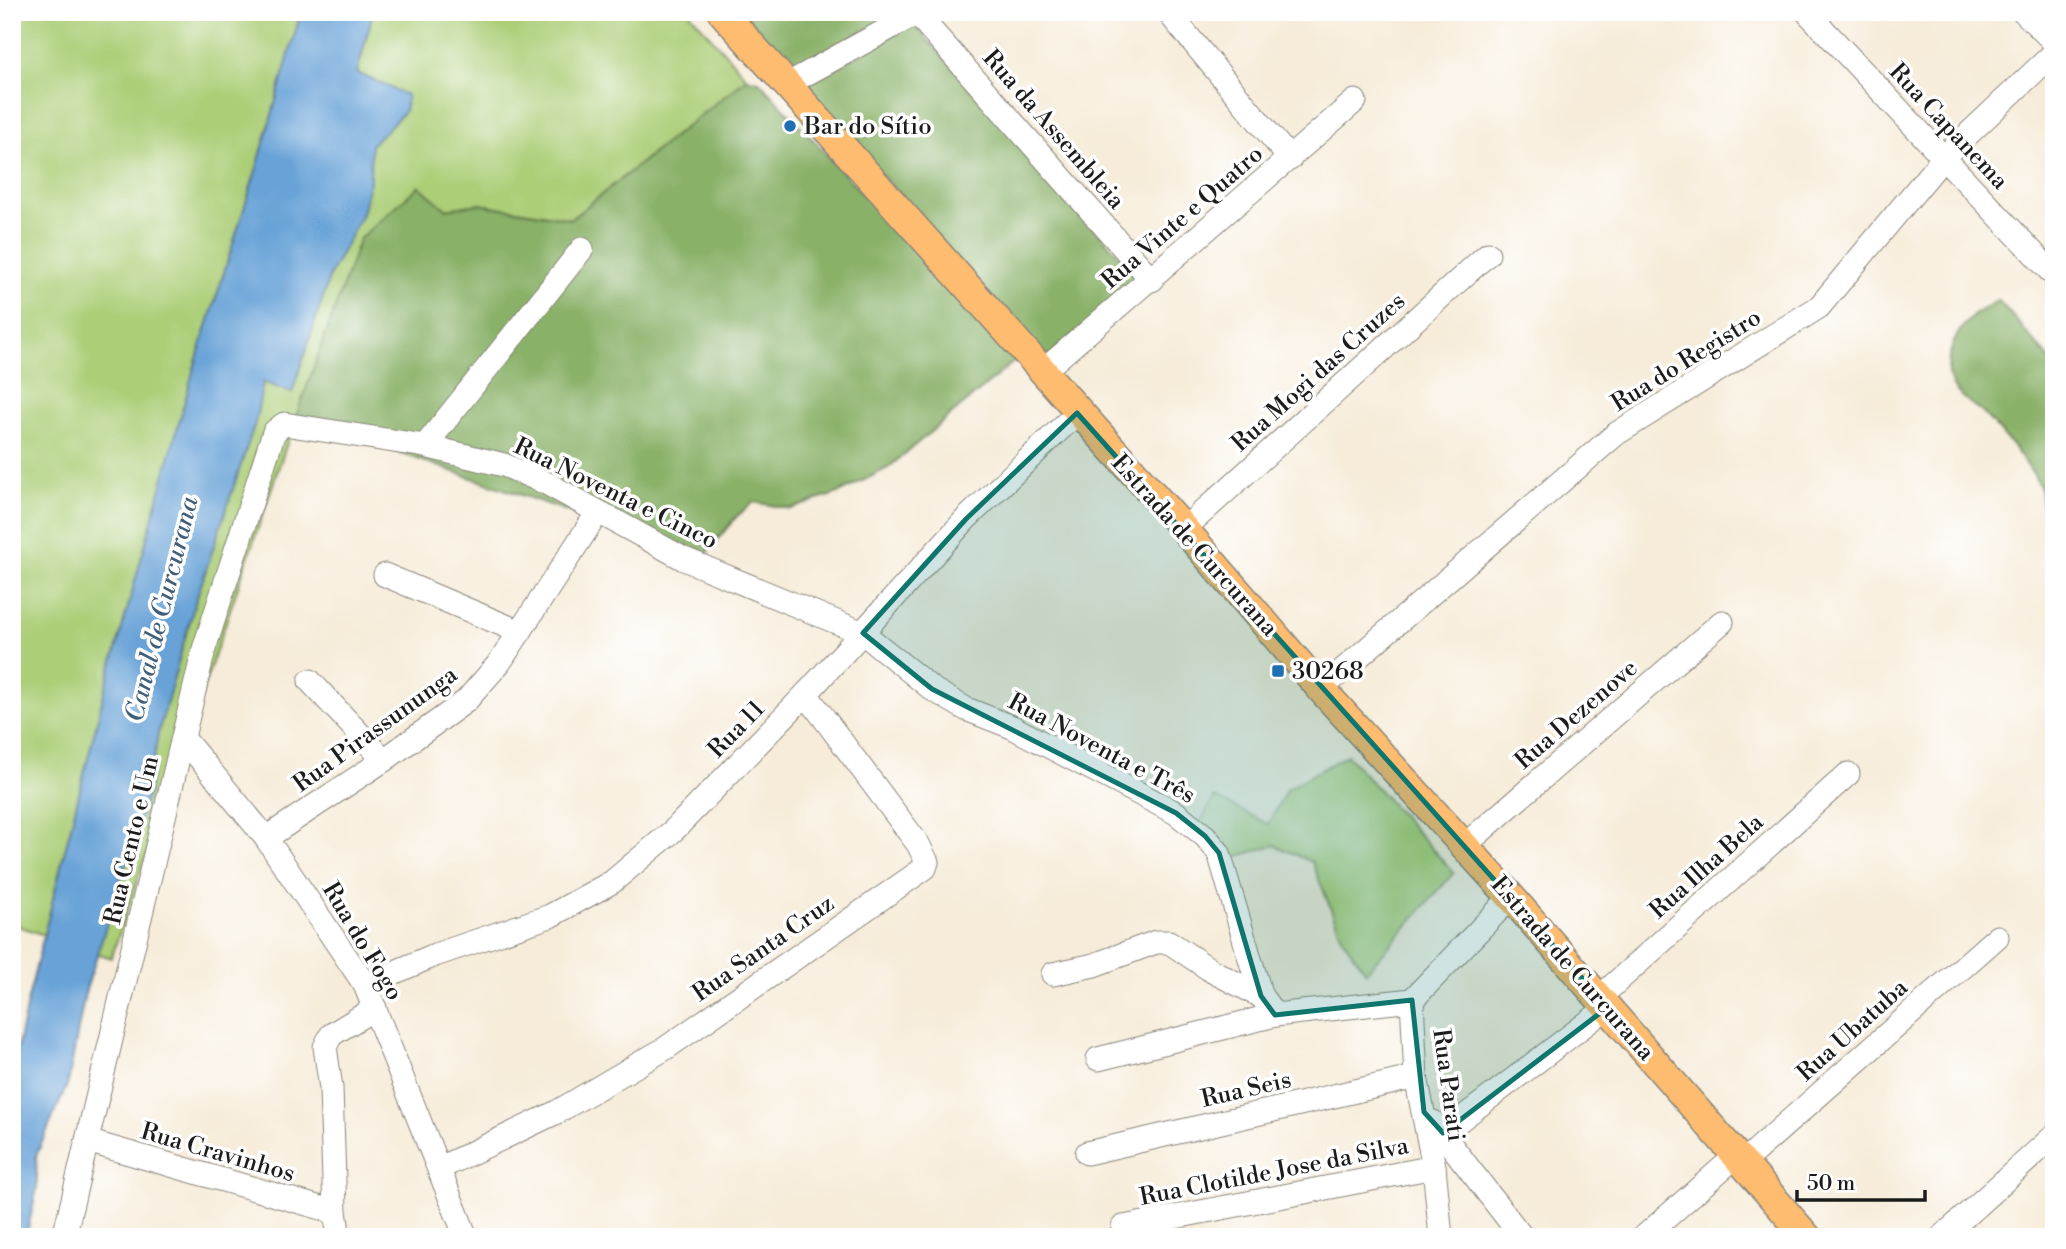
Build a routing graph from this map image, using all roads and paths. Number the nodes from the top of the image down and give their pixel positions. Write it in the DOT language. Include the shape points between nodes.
graph roads {
  1 [pos="722,12"];
  2 [pos="1168,12"];
  3 [pos="1807,12"];
  4 [pos="2024,12"];
  5 [pos="918,13"];
  6 [pos="2054,42"];
  7 [pos="2054,53"];
  8 [pos="786,85"];
  9 [pos="1355,101"];
  10 [pos="1943,158"];
  11 [pos="1290,159"];
  12 [pos="582,249"];
  13 [pos="1488,254"];
  14 [pos="2054,275"];
  15 [pos="1152,280"];
  16 [pos="1042,372"];
  17 [pos="1077,413"];
  18 [pos="284,424"];
  19 [pos="425,446"];
  20 [pos="598,512"];
  21 [pos="1184,529"];
  22 [pos="385,575"];
  23 [pos="758,588"];
  24 [pos="1722,622"];
  25 [pos="520,632"];
  26 [pos="863,633"];
  27 [pos="310,681"];
  28 [pos="1321,689"];
  29 [pos="806,694"];
  30 [pos="183,738"];
  31 [pos="384,760"];
  32 [pos="1848,775"];
  33 [pos="266,838"];
  34 [pos="1465,845"];
  35 [pos="1511,897"];
  36 [pos="1997,937"];
  37 [pos="1053,974"];
  38 [pos="365,985"];
  39 [pos="1261,996"];
  40 [pos="1412,1000"];
  41 [pos="1604,1002"];
  42 [pos="375,1008"];
  43 [pos="1275,1015"];
  44 [pos="1098,1059"];
  45 [pos="1416,1077"];
  46 [pos="1424,1112"];
  47 [pos="1443,1133"];
  48 [pos="2054,1136"];
  49 [pos="87,1141"];
  50 [pos="1087,1153"];
  51 [pos="1739,1159"];
  52 [pos="1434,1167"];
  53 [pos="440,1168"];
  54 [pos="335,1212"];
  55 [pos="1123,1227"];
  56 [pos="1801,1235"];
  57 [pos="64,1237"];
  58 [pos="339,1237"];
  59 [pos="466,1237"];
  60 [pos="1441,1237"];
  61 [pos="1522,1237"];
  62 [pos="1644,1237"];
  63 [pos="1942,1237"];
  1 -- 8 [label="main road, Estrada de Curcurana"];
  2 -- 11 [label="street"];
  3 -- 10 [label="street, Rua Capanema"];
  4 -- 6 [label="street"];
  5 -- 8 [label="street"];
  5 -- 15 [label="street, Rua da Assembleia"];
  7 -- 10 [label="street, Rua do Registro"];
  8 -- 16 [label="main road, Estrada de Curcurana"];
  9 -- 11 [label="street, Rua Vinte e Quatro"];
  10 -- 14 [label="street, Rua Capanema"];
  10 -- 28 [label="street, Rua do Registro" via="1819,307 1616,435"];
  11 -- 15 [label="street, Rua Vinte e Quatro"];
  12 -- 19 [label="street"];
  13 -- 21 [label="street, Rua Mogi das Cruzes"];
  15 -- 16 [label="street, Rua Vinte e Quatro"];
  16 -- 17 [label="main road, Estrada de Curcurana"];
  17 -- 21 [label="main road, Estrada de Curcurana"];
  17 -- 26 [label="street, Rua 11" via="966,519"];
  18 -- 19 [label="street, Rua Noventa e Cinco"];
  18 -- 30 [label="street, Rua Cento e Um" via="274,432 208,636"];
  19 -- 20 [label="street, Rua Noventa e Cinco" via="504,464"];
  20 -- 23 [label="street, Rua Noventa e Cinco" via="684,559"];
  20 -- 25 [label="street, Rua Pirassununga"];
  21 -- 28 [label="main road, Estrada de Curcurana"];
  22 -- 25 [label="street"];
  23 -- 26 [label="street, Rua Noventa e Três"];
  24 -- 34 [label="street, Rua Dezenove"];
  25 -- 31 [label="street, Rua Pirassununga" via="466,701"];
  26 -- 29 [label="street, Rua 11"];
  26 -- 39 [label="street, Rua Noventa e Três" via="932,689 1176,813 1205,836 1219,853"];
  27 -- 31 [label="street"];
  28 -- 34 [label="main road, Estrada de Curcurana"];
  29 -- 38 [label="street, Rua 11" via="674,830 612,882 550,916 435,955"];
  29 -- 53 [label="street, Rua Santa Cruz" via="918,844 927,862 925,868 666,1048 557,1112"];
  30 -- 33 [label="street, Rua do Fogo"];
  30 -- 49 [label="street, Rua Cento e Um"];
  31 -- 33 [label="street, Rua Pirassununga"];
  32 -- 41 [label="street, Rua Ilha Bela"];
  33 -- 38 [label="street, Rua do Fogo"];
  34 -- 35 [label="main road, Estrada de Curcurana"];
  35 -- 40 [label="street, Rua Parati"];
  35 -- 41 [label="main road, Estrada de Curcurana"];
  36 -- 51 [label="street, Rua Ubatuba"];
  37 -- 39 [label="street" via="1169,942"];
  38 -- 42 [label="street, Rua do Fogo"];
  39 -- 43 [label="street, Rua Noventa e Três"];
  40 -- 43 [label="street"];
  40 -- 45 [label="street, Rua Parati"];
  41 -- 47 [label="street, Rua Ilha Bela"];
  41 -- 51 [label="main road, Estrada de Curcurana"];
  42 -- 53 [label="street, Rua do Fogo"];
  42 -- 54 [label="street" via="331,1035 325,1047 331,1088"];
  43 -- 44 [label="street"];
  45 -- 46 [label="street, Rua Parati"];
  45 -- 50 [label="street, Rua Seis"];
  46 -- 47 [label="street"];
  46 -- 52 [label="street, Rua Parati"];
  47 -- 61 [label="street"];
  48 -- 63 [label="street"];
  49 -- 54 [label="street, Rua Cravinhos"];
  49 -- 57 [label="street, Rua Cento e Um"];
  51 -- 56 [label="main road, Estrada de Curcurana"];
  51 -- 62 [label="street, Rua Ubatuba"];
  52 -- 55 [label="street, Rua Clotilde Jose da Silva"];
  52 -- 60 [label="street, Rua Parati"];
  53 -- 59 [label="street, Rua do Fogo"];
  54 -- 58 [label="street"];
}
